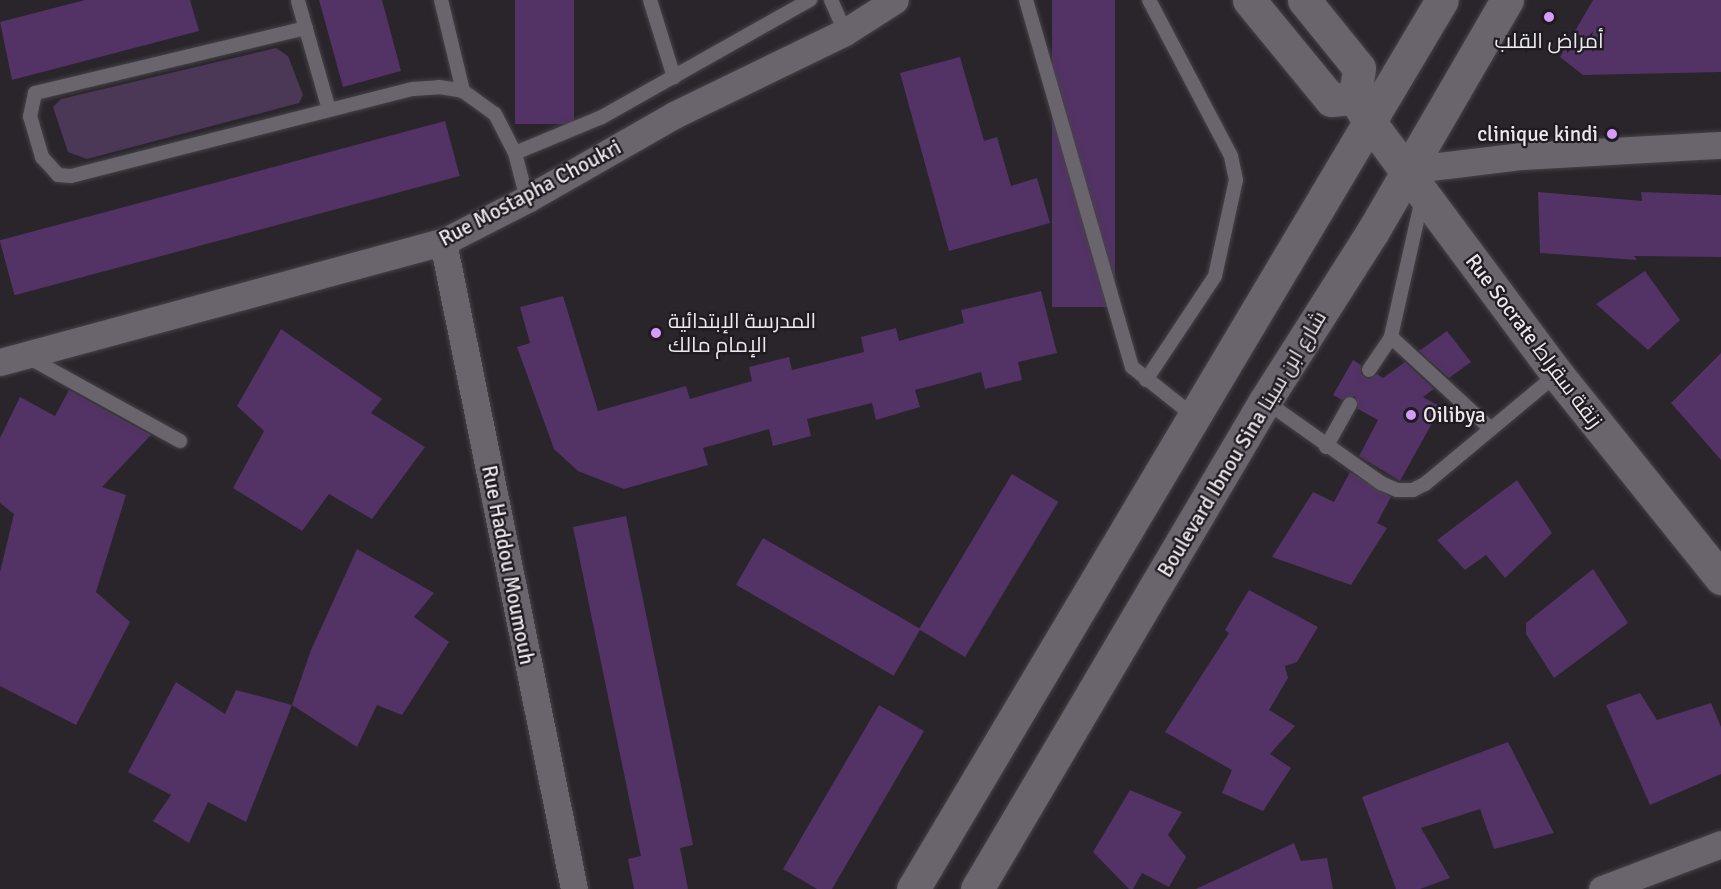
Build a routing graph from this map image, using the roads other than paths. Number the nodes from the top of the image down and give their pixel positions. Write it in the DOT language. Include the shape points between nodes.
graph roads {
  1 [pos="441,0"];
  2 [pos="650,0"];
  3 [pos="810,0"];
  4 [pos="831,0"];
  5 [pos="895,0"];
  6 [pos="1026,0"];
  7 [pos="1149,0"];
  8 [pos="1249,0"];
  9 [pos="1304,0"];
  10 [pos="1442,0"];
  11 [pos="1507,0"];
  12 [pos="298,1"];
  13 [pos="306,28"];
  14 [pos="845,32"];
  15 [pos="674,77"];
  16 [pos="463,91"];
  17 [pos="329,110"];
  18 [pos="1362,110"];
  19 [pos="1721,146"];
  20 [pos="515,153"];
  21 [pos="1414,182"];
  22 [pos="527,199"];
  23 [pos="443,242"];
  24 [pos="1391,337"];
  25 [pos="12,359"];
  26 [pos="1369,370"];
  27 [pos="1557,374"];
  28 [pos="1146,380"];
  29 [pos="1265,401"];
  30 [pos="1350,404"];
  31 [pos="1195,417"];
  32 [pos="1491,429"];
  33 [pos="180,441"];
  34 [pos="1326,447"];
  35 [pos="1721,578"];
  36 [pos="1721,844"];
  37 [pos="574,889"];
  38 [pos="913,889"];
  39 [pos="977,889"];
  40 [pos="1602,889"];
  1 -- 16 [label="lane"];
  2 -- 15 [label="lane"];
  3 -- 15 [label="lane"];
  4 -- 14 [label="lane"];
  5 -- 14 [label="street, Rue Mostapha Choukri"];
  6 -- 28 [label="lane" via="1124,347 1132,367"];
  7 -- 28 [label="lane" via="1231,156 1236,180 1215,276"];
  8 -- 18 [label="main road" via="1331,100"];
  9 -- 18 [label="main road" via="1359,68"];
  10 -- 18 [label="main road"];
  11 -- 21 [label="main road, Boulevard Ibnou Sina شارع ابن سينا"];
  12 -- 13 [label="lane"];
  13 -- 17 [label="lane"];
  13 -- 17 [label="lane" via="49,88 35,93 30,116 49,167 58,175 71,176"];
  14 -- 22 [label="street, Rue Mostapha Choukri" via="674,115"];
  15 -- 20 [label="lane" via="602,117"];
  16 -- 17 [label="lane" via="413,89"];
  16 -- 20 [label="lane" via="495,114"];
  18 -- 21 [label="main road, Rue Socrate زنقة سقراط"];
  18 -- 31 [label="main road"];
  19 -- 21 [label="street" via="1522,156"];
  20 -- 22 [label="lane"];
  21 -- 24 [label="lane"];
  21 -- 27 [label="main road, Rue Socrate زنقة سقراط"];
  21 -- 29 [label="main road, Boulevard Ibnou Sina شارع ابن سينا" via="1373,231"];
  22 -- 23 [label="street, Rue Mostapha Choukri"];
  23 -- 25 [label="street, Rue Mostapha Choukri"];
  23 -- 37 [label="street, Rue Haddou Moumouh"];
  24 -- 26 [label="lane"];
  24 -- 32 [label="lane"];
  25 -- 33 [label="lane"];
  27 -- 32 [label="lane"];
  27 -- 35 [label="main road, Rue Socrate زنقة سقراط"];
  28 -- 31 [label="lane"];
  29 -- 34 [label="lane"];
  29 -- 39 [label="main road, Boulevard Ibnou Sina شارع ابن سينا"];
  30 -- 34 [label="lane"];
  31 -- 38 [label="main road"];
  32 -- 34 [label="lane" via="1413,490 1397,490 1381,483"];
  36 -- 40 [label="street"];
}
